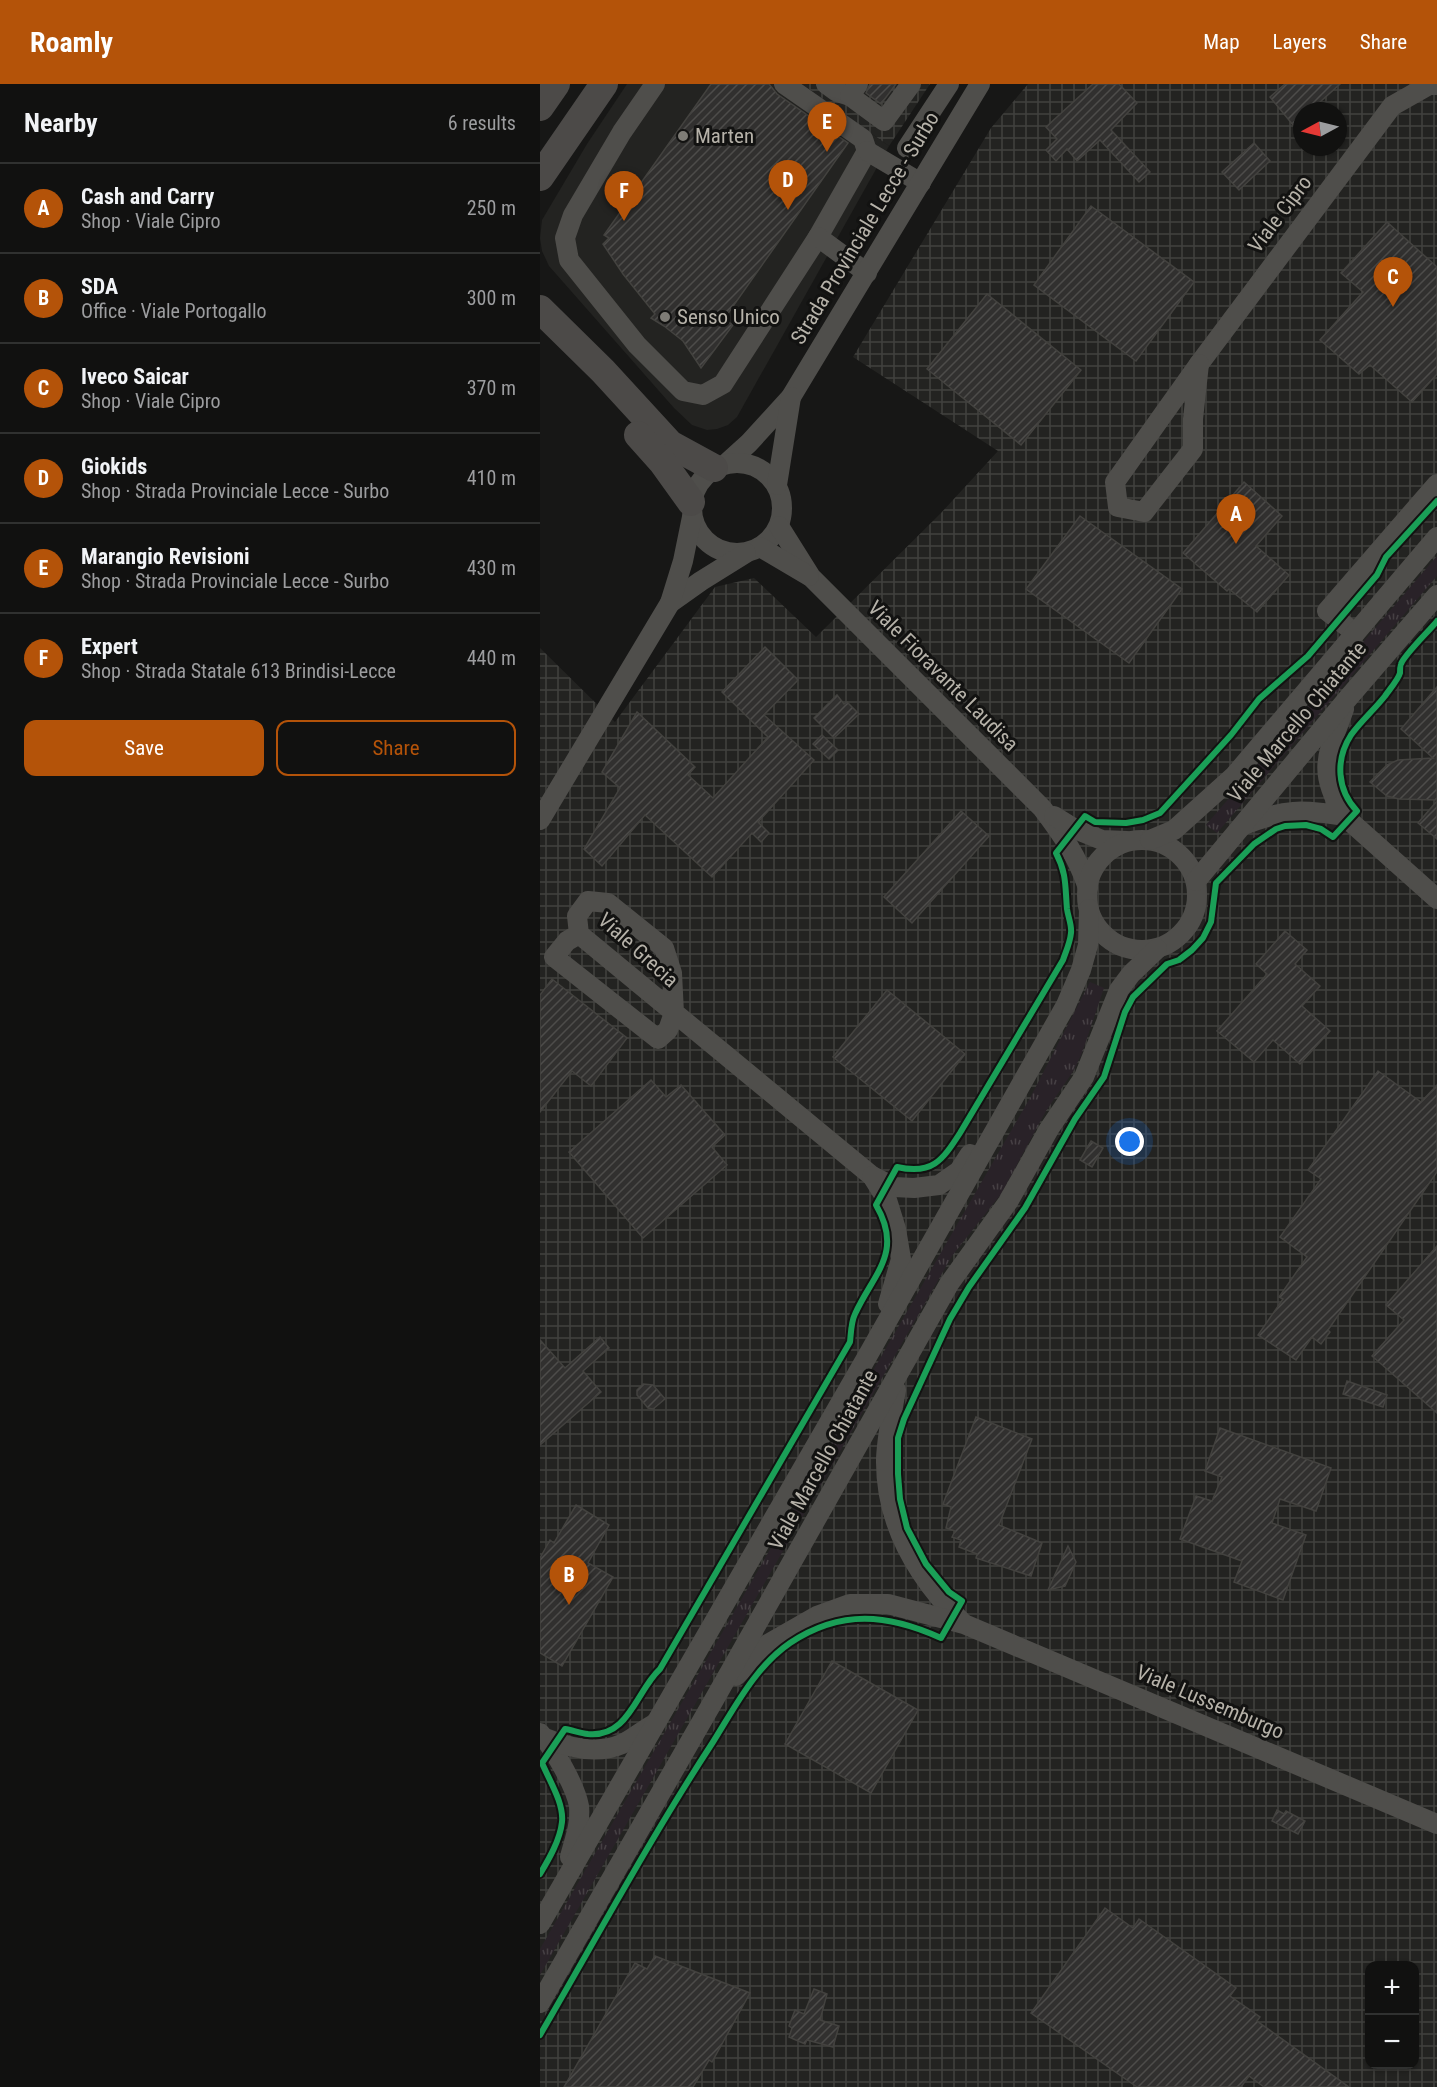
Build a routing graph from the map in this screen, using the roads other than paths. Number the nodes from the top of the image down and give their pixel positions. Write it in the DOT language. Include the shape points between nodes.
graph roads {
  1 [pos="554,84"];
  2 [pos="588,84"];
  3 [pos="604,84"];
  4 [pos="655,84"];
  5 [pos="784,84"];
  6 [pos="826,84"];
  7 [pos="911,84"];
  8 [pos="918,84"];
  9 [pos="949,84"];
  10 [pos="980,84"];
  11 [pos="1437,85"];
  12 [pos="854,90"];
  13 [pos="540,92"];
  14 [pos="938,101"];
  15 [pos="540,107"];
  16 [pos="958,118"];
  17 [pos="907,148"];
  18 [pos="867,151"];
  19 [pos="540,153"];
  20 [pos="540,177"];
  21 [pos="921,183"];
  22 [pos="818,237"];
  23 [pos="867,273"];
  24 [pos="540,309"];
  25 [pos="540,336"];
  26 [pos="1199,364"];
  27 [pos="791,398"];
  28 [pos="721,465"];
  29 [pos="1437,484"];
  30 [pos="777,485"];
  31 [pos="692,510"];
  32 [pos="779,526"];
  33 [pos="1437,537"];
  34 [pos="753,550"];
  35 [pos="811,577"];
  36 [pos="1437,595"];
  37 [pos="670,603"];
  38 [pos="1355,633"];
  39 [pos="1348,697"];
  40 [pos="1042,808"];
  41 [pos="1344,816"];
  42 [pos="540,820"];
  43 [pos="1241,826"];
  44 [pos="1150,840"];
  45 [pos="1128,842"];
  46 [pos="1196,881"];
  47 [pos="1088,888"];
  48 [pos="1437,898"];
  49 [pos="1089,909"];
  50 [pos="579,934"];
  51 [pos="1156,949"];
  52 [pos="674,1013"];
  53 [pos="1019,1090"];
  54 [pos="873,1176"];
  55 [pos="885,1324"];
  56 [pos="898,1375"];
  57 [pos="964,1624"];
  58 [pos="714,1701"];
  59 [pos="656,1723"];
  60 [pos="542,1735"];
  61 [pos="1437,1824"];
  62 [pos="559,1890"];
  63 [pos="540,1924"];
  64 [pos="540,2003"];
  1 -- 13 [label="highway"];
  1 -- 15 [label="highway"];
  2 -- 19 [label="highway"];
  3 -- 20 [label="highway"];
  4 -- 22 [label="street" via="578,206 565,238 569,261 637,345 683,391 703,395 723,384"];
  5 -- 18 [label="street" via="863,139"];
  6 -- 12 [label="street" via="837,92"];
  7 -- 12 [label="street" via="884,121"];
  8 -- 14 [label="street"];
  9 -- 14 [label="street"];
  10 -- 16 [label="street, Strada Provinciale Lecce - Surbo"];
  11 -- 26 [label="street, Viale Cipro" via="1429,85 1392,106"];
  14 -- 16 [label="street"];
  14 -- 17 [label="street"];
  16 -- 21 [label="street, Strada Provinciale Lecce - Surbo"];
  18 -- 21 [label="street"];
  18 -- 22 [label="street"];
  21 -- 23 [label="street, Strada Provinciale Lecce - Surbo"];
  22 -- 23 [label="street"];
  23 -- 27 [label="street, Strada Provinciale Lecce - Surbo"];
  24 -- 28 [label="highway" via="670,444"];
  25 -- 31 [label="highway" via="568,357 663,463"];
  26 -- 26 [label="street, Viale Cipro" via="1115,482 1118,507 1144,512 1193,449 1192,419"];
  27 -- 28 [label="street, Strada Provinciale Lecce - Surbo" via="749,443"];
  27 -- 30 [label="street, Strada Provinciale Lecce - Surbo"];
  28 -- 30 [label="street" via="742,462 756,466"];
  28 -- 31 [label="street" via="703,477 695,489"];
  29 -- 38 [label="street" via="1327,611"];
  30 -- 32 [label="street" via="782,506"];
  31 -- 34 [label="street" via="702,536 718,549 732,553"];
  31 -- 37 [label="street"];
  32 -- 34 [label="street" via="771,538"];
  32 -- 35 [label="street, Viale Fioravante Laudisa"];
  33 -- 38 [label="street, Viale Marcello Chiatante"];
  34 -- 35 [label="street, Viale Fioravante Laudisa"];
  34 -- 37 [label="street"];
  35 -- 40 [label="street, Viale Fioravante Laudisa"];
  36 -- 39 [label="street, Viale Marcello Chiatante"];
  37 -- 42 [label="street"];
  38 -- 44 [label="street, Viale Marcello Chiatante" via="1234,776 1174,830"];
  39 -- 41 [label="street" via="1329,750 1327,771 1332,795"];
  39 -- 43 [label="street, Viale Marcello Chiatante"];
  40 -- 45 [label="street, Viale Fioravante Laudisa" via="1102,840"];
  40 -- 47 [label="street, Viale Fioravante Laudisa" via="1066,840"];
  41 -- 43 [label="street" via="1293,811"];
  41 -- 48 [label="street"];
  43 -- 46 [label="street, Viale Marcello Chiatante"];
  44 -- 45 [label="street, Viale Marcello Chiatante"];
  44 -- 46 [label="street" via="1179,854"];
  45 -- 47 [label="street, Viale Marcello Chiatante" via="1101,858"];
  46 -- 51 [label="street, Viale Marcello Chiatante" via="1194,915 1173,942"];
  47 -- 49 [label="street, Viale Marcello Chiatante"];
  49 -- 51 [label="street, Viale Marcello Chiatante" via="1107,938 1122,947"];
  49 -- 53 [label="street, Viale Marcello Chiatante" via="1088,945 1081,970"];
  50 -- 52 [label="street, Viale Grecia"];
  50 -- 52 [label="street, Viale Grecia" via="576,916 588,901 608,903 664,948 672,974"];
  50 -- 52 [label="street" via="554,957 658,1039 668,1030"];
  51 -- 56 [label="street, Viale Marcello Chiatante" via="1119,990 1084,1077 1008,1202 949,1284"];
  52 -- 54 [label="street, Viale Grecia"];
  53 -- 54 [label="street, Viale Grecia" via="984,1131 959,1171 939,1185 894,1187"];
  53 -- 55 [label="street, Viale Marcello Chiatante"];
  54 -- 55 [label="street, Viale Grecia" via="887,1200 901,1259"];
  55 -- 59 [label="street, Viale Marcello Chiatante"];
  56 -- 57 [label="street, Viale Lussemburgo" via="886,1460 897,1529 940,1600"];
  56 -- 58 [label="street, Viale Marcello Chiatante"];
  57 -- 58 [label="street, Viale Lussemburgo" via="888,1604 850,1605 817,1616 768,1644"];
  57 -- 61 [label="street, Viale Lussemburgo"];
  58 -- 64 [label="street, Viale Marcello Chiatante"];
  59 -- 60 [label="street" via="606,1749 578,1749"];
  59 -- 62 [label="street, Viale Marcello Chiatante"];
  60 -- 62 [label="street" via="572,1785 579,1807 576,1834"];
  62 -- 63 [label="street, Viale Marcello Chiatante"];
}
